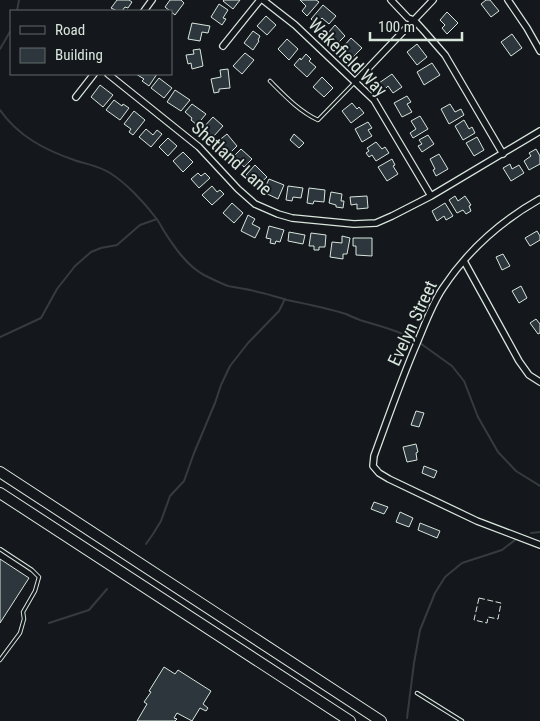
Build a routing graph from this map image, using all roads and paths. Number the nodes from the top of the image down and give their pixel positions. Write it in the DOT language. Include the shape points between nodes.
graph roads {
  1 [pos="262,0"];
  2 [pos="391,0"];
  3 [pos="433,0"];
  4 [pos="508,0"];
  5 [pos="414,20"];
  6 [pos="223,46"];
  7 [pos="540,51"];
  8 [pos="93,75"];
  9 [pos="109,75"];
  10 [pos="270,81"];
  11 [pos="356,81"];
  12 [pos="76,97"];
  13 [pos="540,132"];
  14 [pos="503,154"];
  15 [pos="431,196"];
  16 [pos="540,199"];
  17 [pos="464,261"];
  18 [pos="540,382"];
  19 [pos="0,472"];
  20 [pos="0,493"];
  21 [pos="540,545"];
  22 [pos="0,549"];
  23 [pos="0,660"];
  24 [pos="417,693"];
  25 [pos="350,721"];
  26 [pos="381,721"];
  27 [pos="462,721"];
  1 -- 6 [label="street"];
  1 -- 11 [label="street, Wakefield Way" via="295,25"];
  2 -- 5 [label="street"];
  3 -- 5 [label="street"];
  4 -- 7 [label="street"];
  5 -- 11 [label="street"];
  5 -- 14 [label="street" via="445,55"];
  8 -- 12 [label="street"];
  9 -- 15 [label="street, Shetland Lane" via="200,148 255,204 278,214 354,224 376,223"];
  10 -- 11 [label="lane" via="296,107 318,120"];
  11 -- 15 [label="street, Wakefield Way" via="374,100"];
  13 -- 14 [label="street, Shetland Lane"];
  14 -- 15 [label="street, Shetland Lane"];
  16 -- 17 [label="street, Evelyn Street" via="501,224"];
  17 -- 18 [label="street" via="507,342 529,375"];
  17 -- 21 [label="street, Evelyn Street" via="442,289 429,314 404,374 373,466 379,473 477,521"];
  19 -- 26 [label="highway"];
  20 -- 25 [label="highway"];
  22 -- 23 [label="lane" via="39,577 23,612 20,633"];
  24 -- 27 [label="lane"];
}
